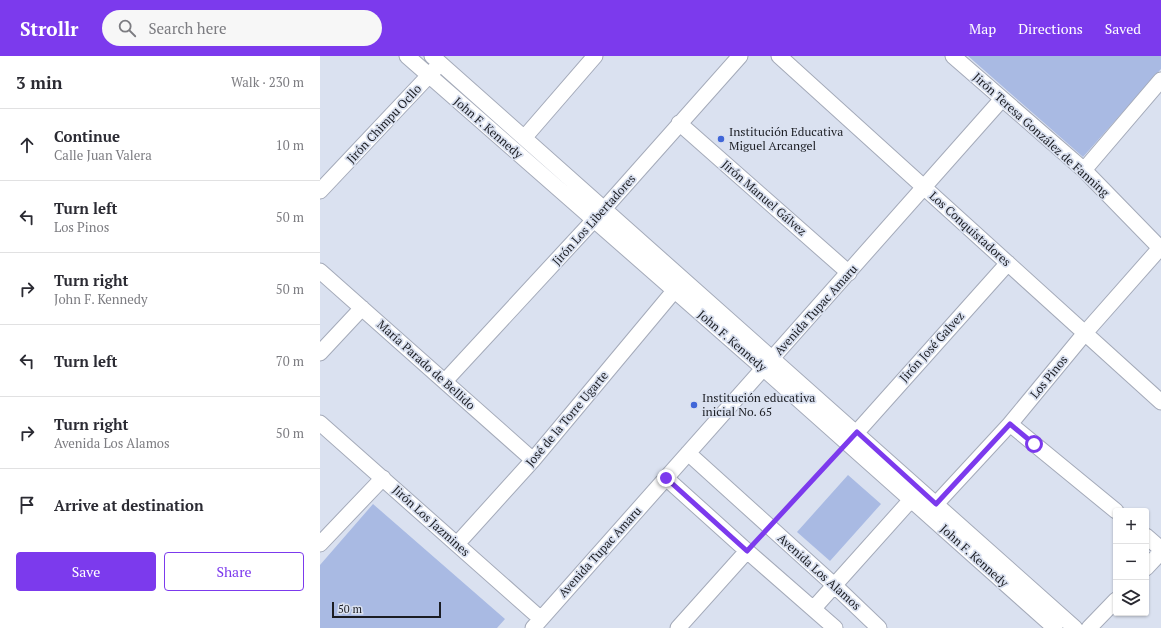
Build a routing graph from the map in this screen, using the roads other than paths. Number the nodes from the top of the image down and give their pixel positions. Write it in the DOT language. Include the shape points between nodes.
graph roads {
  1 [pos="407,56"];
  2 [pos="595,56"];
  3 [pos="740,56"];
  4 [pos="779,56"];
  5 [pos="953,56"];
  6 [pos="440,58"];
  7 [pos="429,75"];
  8 [pos="1159,86"];
  9 [pos="1002,99"];
  10 [pos="679,123"];
  11 [pos="524,138"];
  12 [pos="1084,170"];
  13 [pos="924,187"];
  14 [pos="320,191"];
  15 [pos="604,209"];
  16 [pos="594,220"];
  17 [pos="1160,248"];
  18 [pos="1008,262"];
  19 [pos="320,271"];
  20 [pos="849,273"];
  21 [pos="674,291"];
  22 [pos="362,308"];
  23 [pos="1085,333"];
  24 [pos="320,353"];
  25 [pos="768,363"];
  26 [pos="445,382"];
  27 [pos="1161,402"];
  28 [pos="320,423"];
  29 [pos="1010,424"];
  30 [pos="852,438"];
  31 [pos="688,452"];
  32 [pos="533,460"];
  33 [pos="383,478"];
  34 [pos="666,478"];
  35 [pos="915,494"];
  36 [pos="936,504"];
  37 [pos="1113,509"];
  38 [pos="1149,539"];
  39 [pos="320,544"];
  40 [pos="457,544"];
  41 [pos="1161,550"];
  42 [pos="747,551"];
  43 [pos="1149,564"];
  44 [pos="834,585"];
  45 [pos="1113,603"];
  46 [pos="814,608"];
  47 [pos="537,624"];
  48 [pos="829,626"];
  49 [pos="678,628"];
  50 [pos="879,628"];
  51 [pos="1055,628"];
  52 [pos="1076,628"];
  53 [pos="1089,628"];
  1 -- 7 [label="street, John F. Kennedy"];
  2 -- 11 [label="street"];
  3 -- 10 [label="street, Jirón Los Libertadores"];
  4 -- 13 [label="street, Los Conquistadores"];
  5 -- 9 [label="street, Jirón Teresa González de Fanning"];
  6 -- 7 [label="street, Jirón Chimpu Ocllo"];
  6 -- 11 [label="street, John F. Kennedy"];
  7 -- 14 [label="street, Jirón Chimpu Ocllo"];
  7 -- 16 [label="street, John F. Kennedy"];
  8 -- 12 [label="street"];
  9 -- 12 [label="street, Jirón Teresa González de Fanning"];
  9 -- 13 [label="street, Avenida Tupac Amaru"];
  10 -- 15 [label="street, Jirón Los Libertadores"];
  10 -- 20 [label="street, Jirón Manuel Gálvez"];
  11 -- 15 [label="street, John F. Kennedy"];
  12 -- 17 [label="street, Jirón Teresa González de Fanning"];
  13 -- 18 [label="street, Los Conquistadores"];
  13 -- 20 [label="street, Avenida Tupac Amaru"];
  15 -- 16 [label="street, Jirón Los Libertadores"];
  15 -- 25 [label="street, John F. Kennedy"];
  16 -- 21 [label="street, John F. Kennedy"];
  16 -- 26 [label="street, Jirón Los Libertadores"];
  17 -- 23 [label="street, Los Pinos"];
  18 -- 23 [label="street, Los Conquistadores"];
  18 -- 30 [label="street, Jirón José Galvez"];
  19 -- 22 [label="street, María Parado de Bellido"];
  20 -- 25 [label="street, Avenida Tupac Amaru"];
  21 -- 25 [label="street, John F. Kennedy"];
  21 -- 32 [label="street, José de la Torre Ugarte"];
  22 -- 24 [label="street"];
  22 -- 26 [label="street, María Parado de Bellido"];
  23 -- 27 [label="street, Los Conquistadores"];
  23 -- 29 [label="street, Los Pinos"];
  25 -- 30 [label="street, John F. Kennedy"];
  25 -- 31 [label="street, Avenida Tupac Amaru"];
  26 -- 32 [label="street, María Parado de Bellido"];
  28 -- 33 [label="street, Jirón Los Jazmines"];
  29 -- 36 [label="street, Los Pinos"];
  29 -- 37 [label="street"];
  30 -- 35 [label="street, John F. Kennedy"];
  31 -- 34 [label="street, Avenida Tupac Amaru"];
  31 -- 44 [label="street, Avenida Los Alamos"];
  32 -- 40 [label="street, José de la Torre Ugarte"];
  33 -- 39 [label="street"];
  33 -- 40 [label="street, Jirón Los Jazmines"];
  34 -- 42 [label="street"];
  34 -- 47 [label="street, Avenida Tupac Amaru"];
  35 -- 36 [label="street, John F. Kennedy"];
  35 -- 44 [label="street"];
  35 -- 51 [label="street, John F. Kennedy"];
  36 -- 52 [label="street, John F. Kennedy"];
  38 -- 41 [label="street"];
  40 -- 47 [label="street, Jirón Los Jazmines"];
  41 -- 43 [label="street"];
  42 -- 46 [label="street"];
  42 -- 49 [label="street"];
  44 -- 46 [label="street"];
  44 -- 50 [label="street, Avenida Los Alamos"];
  45 -- 53 [label="street"];
  46 -- 48 [label="street"];
}
